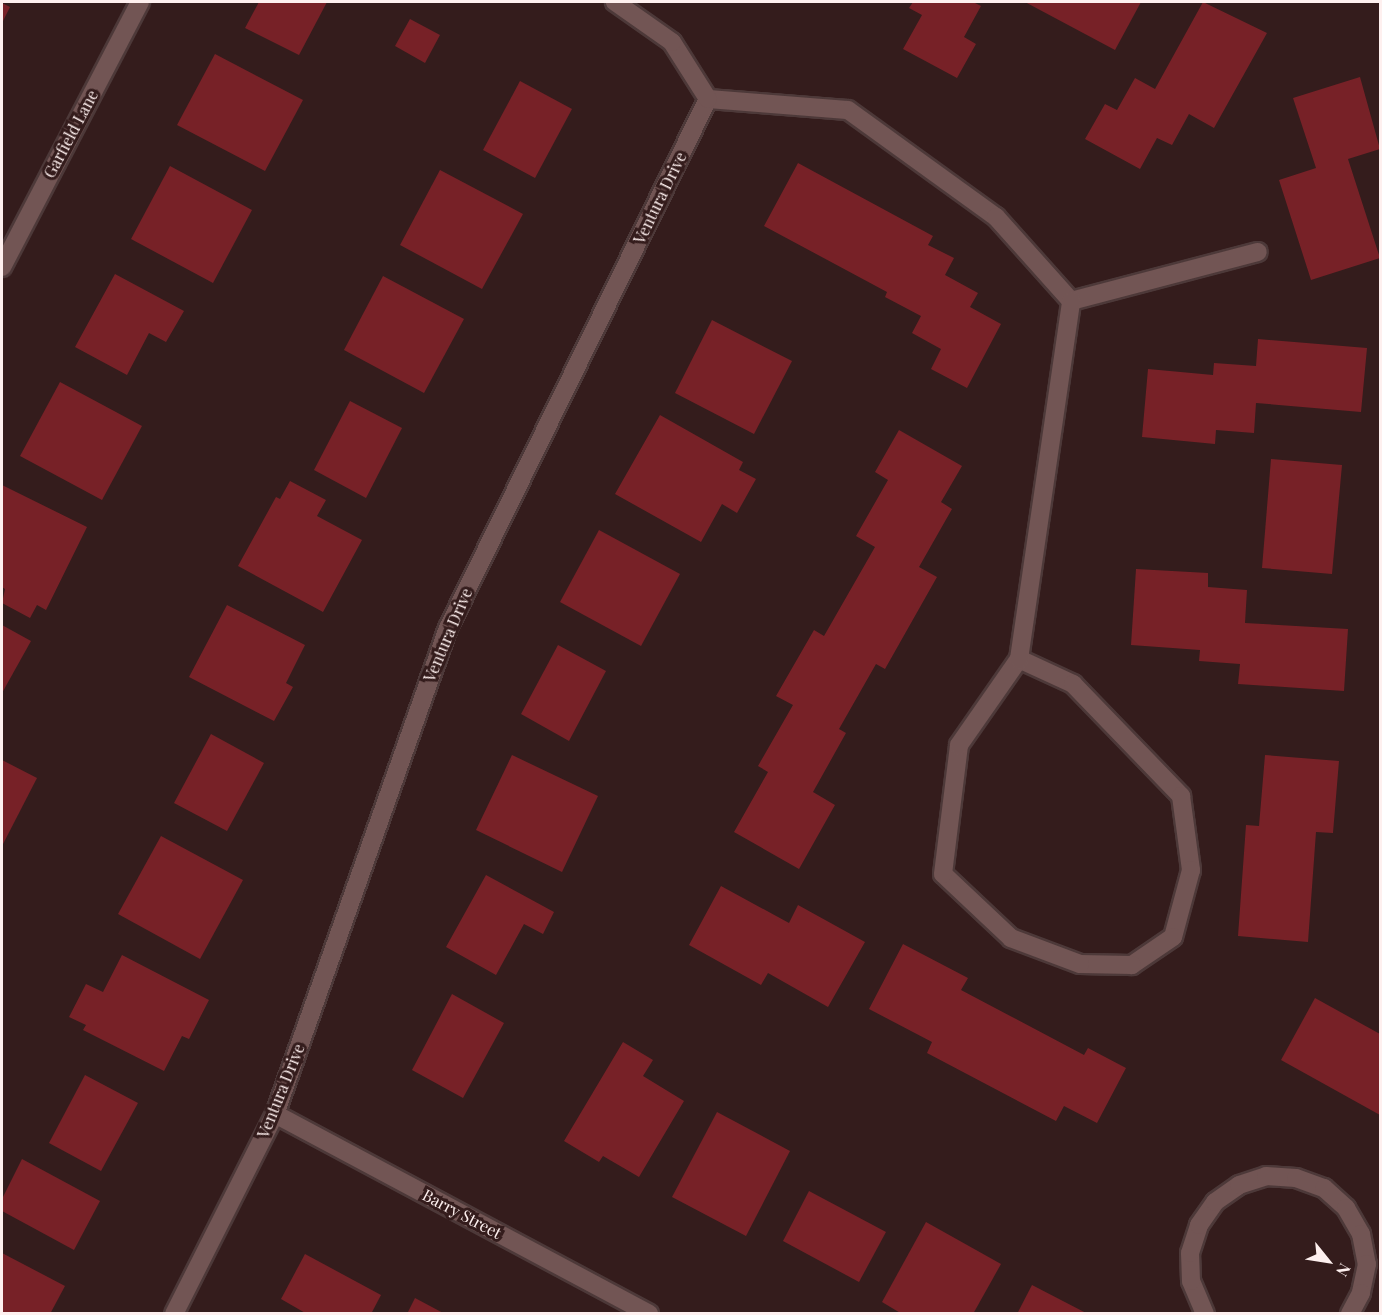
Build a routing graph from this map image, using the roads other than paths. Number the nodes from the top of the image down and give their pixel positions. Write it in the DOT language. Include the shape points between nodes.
graph roads {
  1 [pos="140,2"];
  2 [pos="615,2"];
  3 [pos="708,99"];
  4 [pos="1258,252"];
  5 [pos="2,267"];
  6 [pos="1071,301"];
  7 [pos="1019,659"];
  8 [pos="276,1114"];
  9 [pos="174,1314"];
  10 [pos="649,1314"];
  11 [pos="1205,1314"];
  12 [pos="1350,1314"];
  1 -- 5 [label="street, Garfield Lane"];
  2 -- 3 [label="street" via="672,42"];
  3 -- 6 [label="street" via="848,110 996,218"];
  3 -- 8 [label="street, Ventura Drive" via="448,628"];
  4 -- 6 [label="street"];
  6 -- 7 [label="street"];
  7 -- 7 [label="street" via="959,746 943,874 1011,938 1080,964 1132,965 1173,936 1191,870 1182,796 1073,684"];
  8 -- 9 [label="street, Ventura Drive"];
  8 -- 10 [label="street, Barry Street"];
  11 -- 12 [label="street" via="1191,1281 1191,1252 1199,1225 1215,1202 1239,1185 1266,1176 1296,1178 1324,1188 1347,1208 1361,1234 1367,1264 1361,1293"];
}
